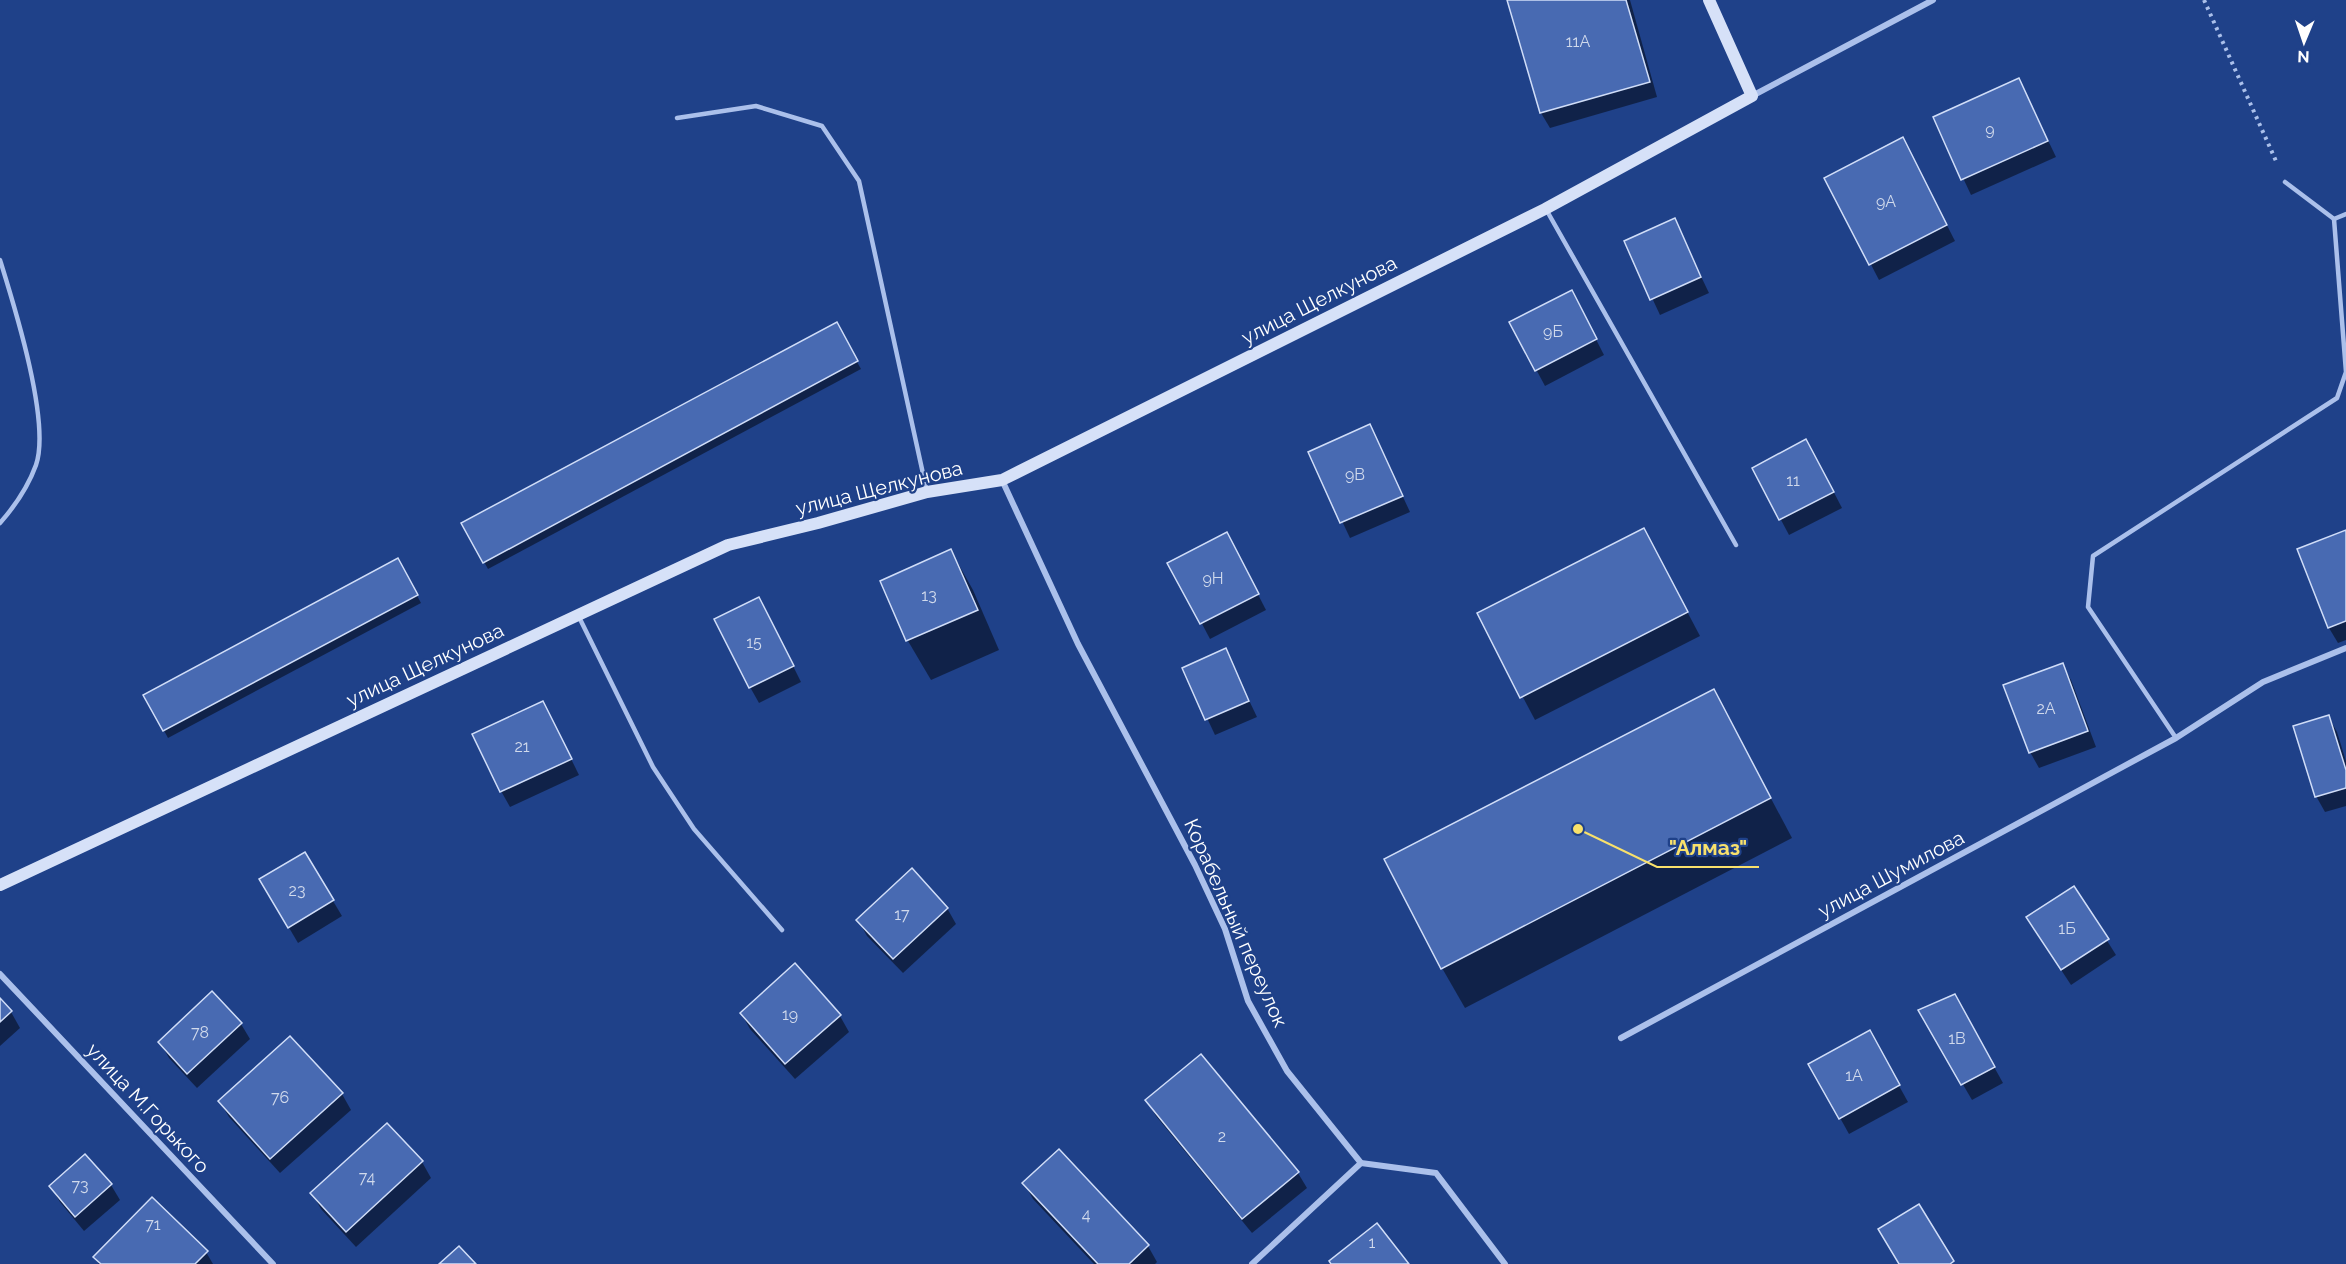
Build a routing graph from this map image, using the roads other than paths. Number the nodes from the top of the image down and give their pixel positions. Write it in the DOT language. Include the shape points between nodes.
graph roads {
  1 [pos="1709,0"];
  2 [pos="1933,0"];
  3 [pos="1752,96"];
  4 [pos="677,118"];
  5 [pos="2285,182"];
  6 [pos="1545,208"];
  7 [pos="2346,214"];
  8 [pos="2334,219"];
  9 [pos="0,260"];
  10 [pos="1002,480"];
  11 [pos="927,492"];
  12 [pos="0,523"];
  13 [pos="1736,545"];
  14 [pos="578,615"];
  15 [pos="2346,648"];
  16 [pos="2176,738"];
  17 [pos="0,885"];
  18 [pos="782,930"];
  19 [pos="0,974"];
  20 [pos="1621,1038"];
  21 [pos="1361,1163"];
  22 [pos="273,1264"];
  23 [pos="1252,1264"];
  24 [pos="1505,1264"];
  1 -- 3 [label="main road"];
  2 -- 3 [label="street"];
  3 -- 6 [label="main road, улица Щелкунова"];
  4 -- 11 [label="lane" via="756,106 822,126 859,181"];
  5 -- 8 [label="lane"];
  6 -- 10 [label="main road, улица Щелкунова"];
  6 -- 13 [label="lane"];
  7 -- 8 [label="lane"];
  8 -- 16 [label="lane" via="2346,372 2337,398 2093,556 2088,607"];
  9 -- 12 [label="lane" via="16,309 40,421 36,464 15,506"];
  10 -- 11 [label="main road, улица Щелкунова"];
  10 -- 21 [label="street, Корабельный переулок" via="1078,644 1195,864 1224,929 1248,1001 1287,1071"];
  11 -- 14 [label="main road, улица Щелкунова" via="728,545"];
  14 -- 17 [label="main road, улица Щелкунова"];
  14 -- 18 [label="lane" via="653,767 694,829"];
  15 -- 16 [label="street, улица Шумилова" via="2263,682"];
  16 -- 20 [label="street, улица Шумилова"];
  19 -- 22 [label="street, улица М.Горького"];
  21 -- 23 [label="street"];
  21 -- 24 [label="street" via="1436,1173"];
}
